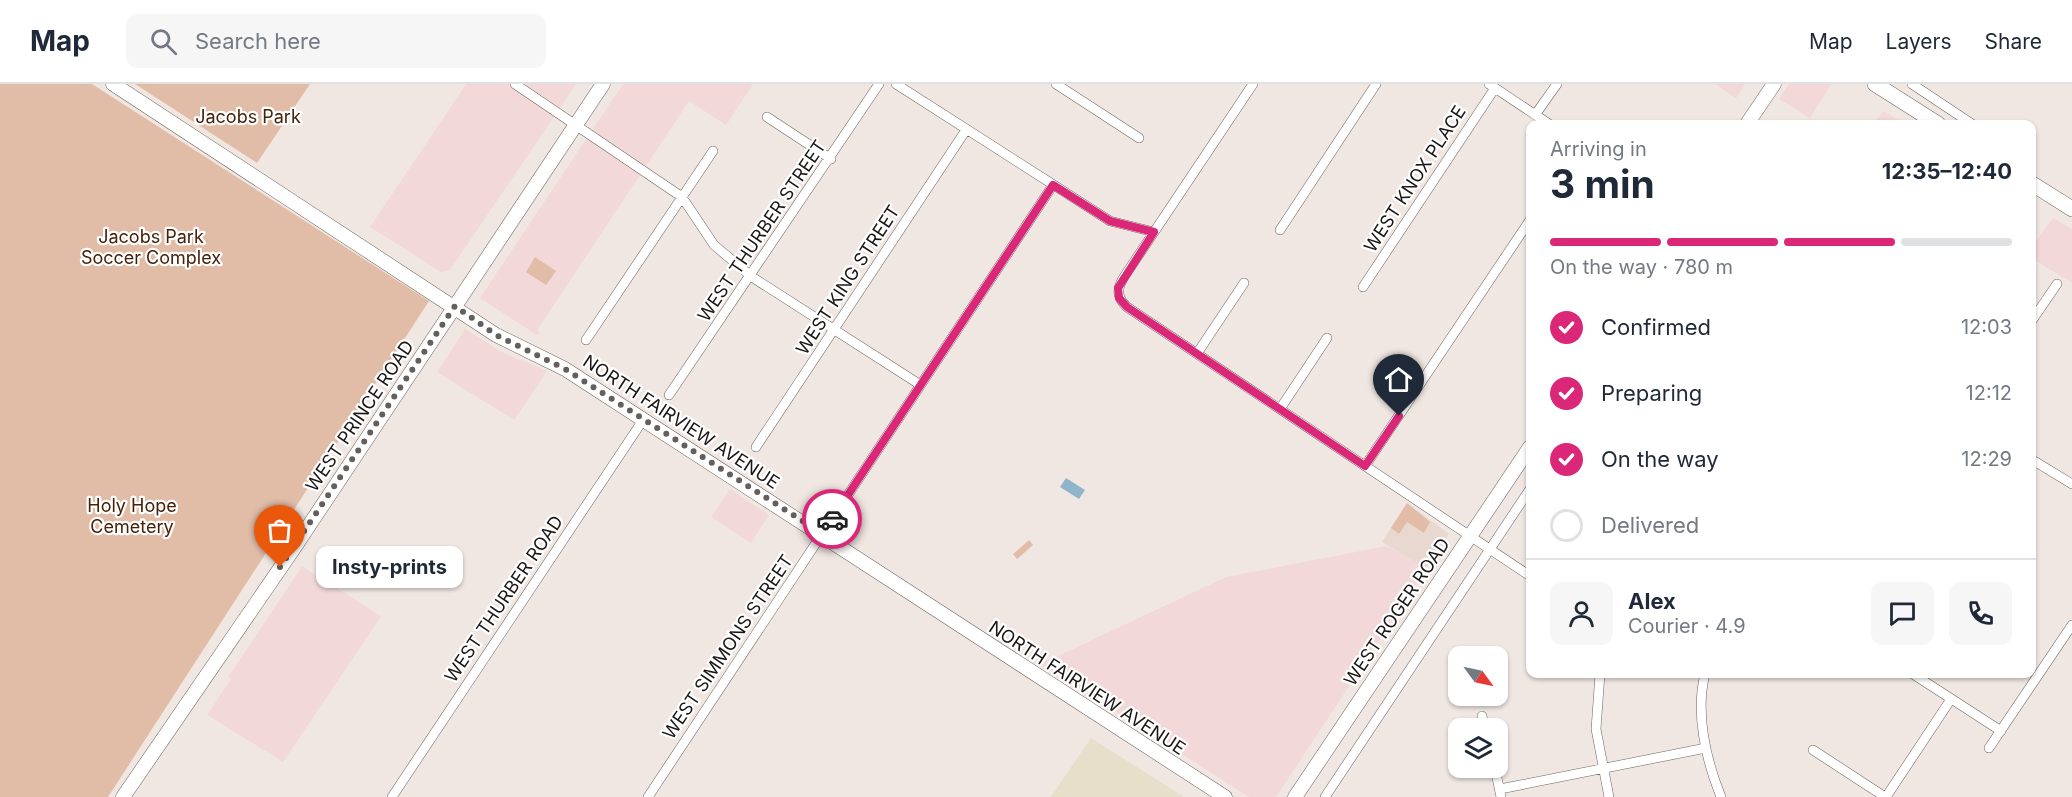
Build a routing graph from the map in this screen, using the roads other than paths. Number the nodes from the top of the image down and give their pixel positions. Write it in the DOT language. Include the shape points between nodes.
graph roads {
  1 [pos="113,84"];
  2 [pos="514,84"];
  3 [pos="603,84"];
  4 [pos="879,84"];
  5 [pos="896,84"];
  6 [pos="1056,84"];
  7 [pos="1252,84"];
  8 [pos="1376,84"];
  9 [pos="1557,84"];
  10 [pos="1774,84"];
  11 [pos="1875,84"];
  12 [pos="1911,84"];
  13 [pos="1492,86"];
  14 [pos="1900,100"];
  15 [pos="1535,116"];
  16 [pos="767,117"];
  17 [pos="1542,120"];
  18 [pos="1750,120"];
  19 [pos="1932,120"];
  20 [pos="1966,120"];
  21 [pos="577,124"];
  22 [pos="966,130"];
  23 [pos="1139,138"];
  24 [pos="713,151"];
  25 [pos="831,159"];
  26 [pos="1053,185"];
  27 [pos="2036,186"];
  28 [pos="682,197"];
  29 [pos="2072,209"];
  30 [pos="1526,226"];
  31 [pos="1280,230"];
  32 [pos="1154,232"];
  33 [pos="752,276"];
  34 [pos="1244,282"];
  35 [pos="2057,284"];
  36 [pos="1363,288"];
  37 [pos="1118,295"];
  38 [pos="1108,298"];
  39 [pos="455,306"];
  40 [pos="2036,315"];
  41 [pos="834,330"];
  42 [pos="1327,338"];
  43 [pos="586,340"];
  44 [pos="1198,352"];
  45 [pos="920,384"];
  46 [pos="669,395"];
  47 [pos="1280,409"];
  48 [pos="643,420"];
  49 [pos="756,447"];
  50 [pos="1526,453"];
  51 [pos="2036,462"];
  52 [pos="1365,466"];
  53 [pos="2072,484"];
  54 [pos="1526,495"];
  55 [pos="823,534"];
  56 [pos="1469,537"];
  57 [pos="1489,550"];
  58 [pos="1526,573"];
  59 [pos="2072,625"];
  60 [pos="1600,678"];
  61 [pos="1704,678"];
  62 [pos="1918,678"];
  63 [pos="1951,699"];
  64 [pos="2001,731"];
  65 [pos="1706,748"];
  66 [pos="1989,748"];
  67 [pos="1813,750"];
  68 [pos="1602,769"];
  69 [pos="1497,778"];
  70 [pos="1500,793"];
  71 [pos="123,797"];
  72 [pos="392,797"];
  73 [pos="648,797"];
  74 [pos="1225,797"];
  75 [pos="1295,797"];
  76 [pos="1325,797"];
  77 [pos="1610,797"];
  78 [pos="1721,797"];
  79 [pos="1886,797"];
  1 -- 39 [label="street, NORTH FAIRVIEW AVENUE"];
  2 -- 21 [label="street"];
  3 -- 21 [label="street, WEST PRINCE ROAD"];
  4 -- 25 [label="street, WEST THURBER STREET"];
  5 -- 22 [label="street"];
  6 -- 23 [label="street"];
  7 -- 32 [label="street"];
  8 -- 31 [label="street"];
  9 -- 15 [label="street"];
  10 -- 18 [label="street"];
  11 -- 14 [label="main road"];
  12 -- 14 [label="street"];
  12 -- 20 [label="street"];
  13 -- 15 [label="street"];
  13 -- 36 [label="street, WEST KNOX PLACE"];
  14 -- 19 [label="main road"];
  15 -- 17 [label="street"];
  16 -- 25 [label="street"];
  21 -- 28 [label="street"];
  21 -- 39 [label="street, WEST PRINCE ROAD"];
  22 -- 26 [label="street"];
  22 -- 41 [label="street, WEST KING STREET"];
  24 -- 28 [label="street"];
  25 -- 33 [label="street, WEST THURBER STREET"];
  26 -- 32 [label="street" via="1110,221"];
  26 -- 45 [label="street, WEST SIMMONS STREET"];
  27 -- 29 [label="main road"];
  28 -- 33 [label="street" via="714,245"];
  28 -- 43 [label="street"];
  30 -- 52 [label="street"];
  32 -- 37 [label="street" via="1120,283"];
  33 -- 41 [label="street"];
  33 -- 46 [label="street, WEST THURBER STREET"];
  34 -- 44 [label="street"];
  35 -- 40 [label="street"];
  37 -- 38 [label="street"];
  37 -- 44 [label="street" via="1127,307"];
  39 -- 48 [label="street, NORTH FAIRVIEW AVENUE" via="496,335 565,369"];
  39 -- 71 [label="street, WEST PRINCE ROAD"];
  41 -- 45 [label="street"];
  41 -- 49 [label="street, WEST KING STREET"];
  42 -- 47 [label="street"];
  44 -- 47 [label="street"];
  45 -- 55 [label="street, WEST SIMMONS STREET"];
  47 -- 52 [label="street"];
  48 -- 55 [label="street, NORTH FAIRVIEW AVENUE"];
  48 -- 72 [label="street, WEST THURBER ROAD"];
  50 -- 56 [label="street, WEST ROGER ROAD"];
  51 -- 53 [label="street"];
  52 -- 56 [label="street"];
  54 -- 57 [label="street"];
  55 -- 73 [label="street, WEST SIMMONS STREET"];
  55 -- 74 [label="street, NORTH FAIRVIEW AVENUE" via="944,617"];
  56 -- 57 [label="street"];
  56 -- 75 [label="street, WEST ROGER ROAD"];
  57 -- 58 [label="street"];
  57 -- 76 [label="street"];
  59 -- 64 [label="street"];
  60 -- 68 [label="street" via="1596,729"];
  61 -- 65 [label="street" via="1700,692"];
  62 -- 63 [label="street"];
  63 -- 64 [label="street"];
  63 -- 79 [label="street"];
  64 -- 66 [label="street"];
  65 -- 68 [label="street"];
  65 -- 78 [label="street"];
  67 -- 79 [label="street"];
  68 -- 70 [label="street"];
  68 -- 77 [label="street"];
  69 -- 70 [label="street"];
}
